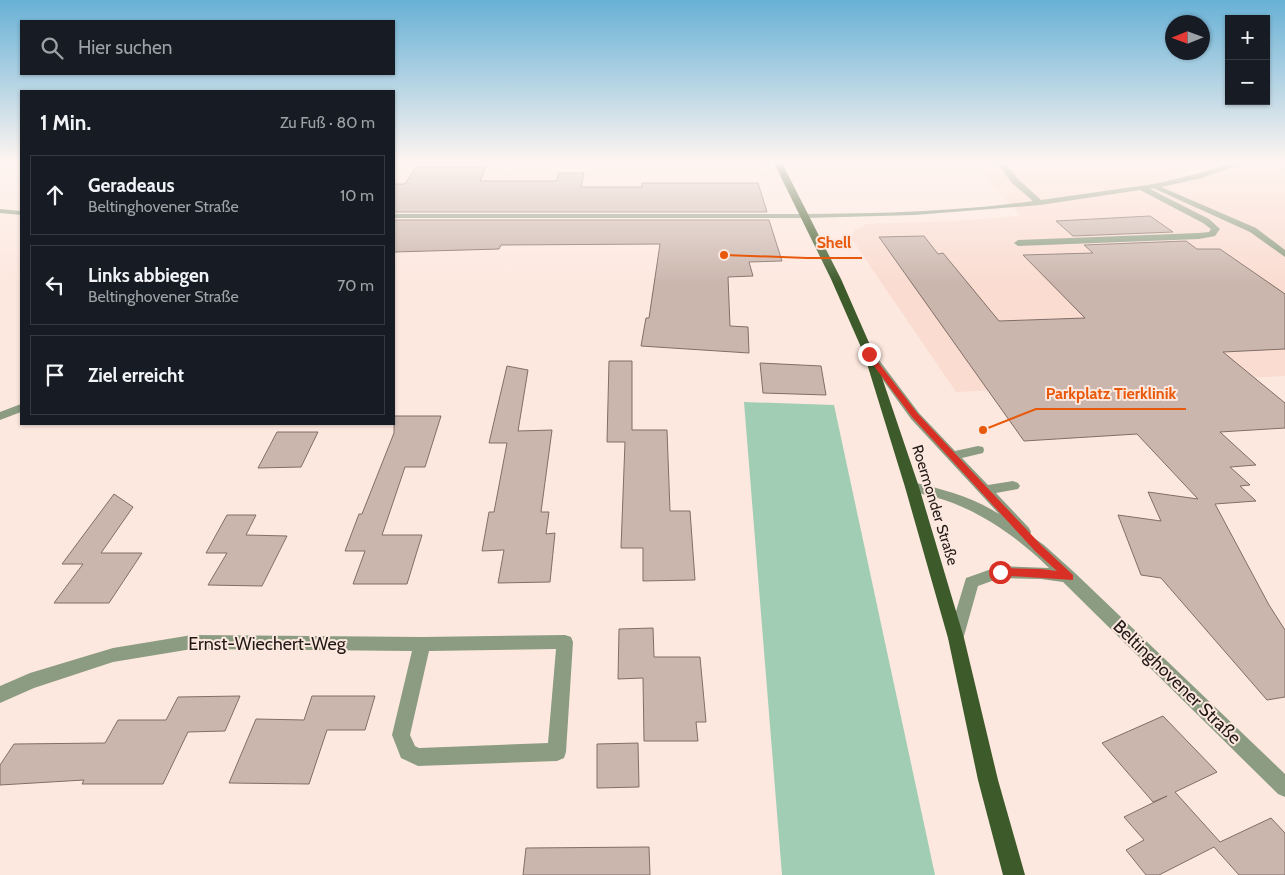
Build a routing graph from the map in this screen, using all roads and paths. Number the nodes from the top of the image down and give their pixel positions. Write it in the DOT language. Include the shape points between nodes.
graph roads {
  1 [pos="798,202"];
  2 [pos="1048,202"];
  3 [pos="1169,202"];
  4 [pos="1190,202"];
  5 [pos="1040,203"];
  6 [pos="0,211"];
  7 [pos="20,213"];
  8 [pos="395,216"];
  9 [pos="805,216"];
  10 [pos="1018,243"];
  11 [pos="1285,254"];
  12 [pos="869,354"];
  13 [pos="20,408"];
  14 [pos="0,416"];
  15 [pos="978,450"];
  16 [pos="952,456"];
  17 [pos="1013,486"];
  18 [pos="912,487"];
  19 [pos="984,490"];
  20 [pos="1039,549"];
  21 [pos="1070,578"];
  22 [pos="956,638"];
  23 [pos="422,644"];
  24 [pos="0,695"];
  25 [pos="1285,787"];
  26 [pos="1014,875"];
  1 -- 9 [label="main road, Roermonder Straße"];
  2 -- 5 [label="street"];
  3 -- 10 [label="street" via="1216,229 1212,234 1199,236"];
  4 -- 11 [label="street" via="1254,230"];
  5 -- 9 [label="street" via="915,213"];
  6 -- 7 [label="street"];
  8 -- 9 [label="street"];
  9 -- 12 [label="main road, Roermonder Straße"];
  12 -- 16 [label="street, Beltinghovener Straße" via="915,416"];
  12 -- 18 [label="main road, Roermonder Straße"];
  13 -- 14 [label="street"];
  15 -- 16 [label="street"];
  16 -- 19 [label="street, Beltinghovener Straße"];
  17 -- 19 [label="street"];
  18 -- 20 [label="street, Beltinghovener Straße" via="942,494 984,511"];
  18 -- 22 [label="main road, Roermonder Straße"];
  19 -- 20 [label="street, Beltinghovener Straße"];
  20 -- 21 [label="street, Beltinghovener Straße"];
  21 -- 22 [label="street" via="1041,573 1000,572 971,582"];
  21 -- 25 [label="street, Beltinghovener Straße"];
  22 -- 26 [label="main road, Roermonder Straße" via="988,780"];
  23 -- 23 [label="street, Ernst-Wiechert-Weg" via="565,642 557,752 418,757 408,752 401,735"];
  23 -- 24 [label="street, Ernst-Wiechert-Weg" via="192,642 113,655 30,681"];
}
